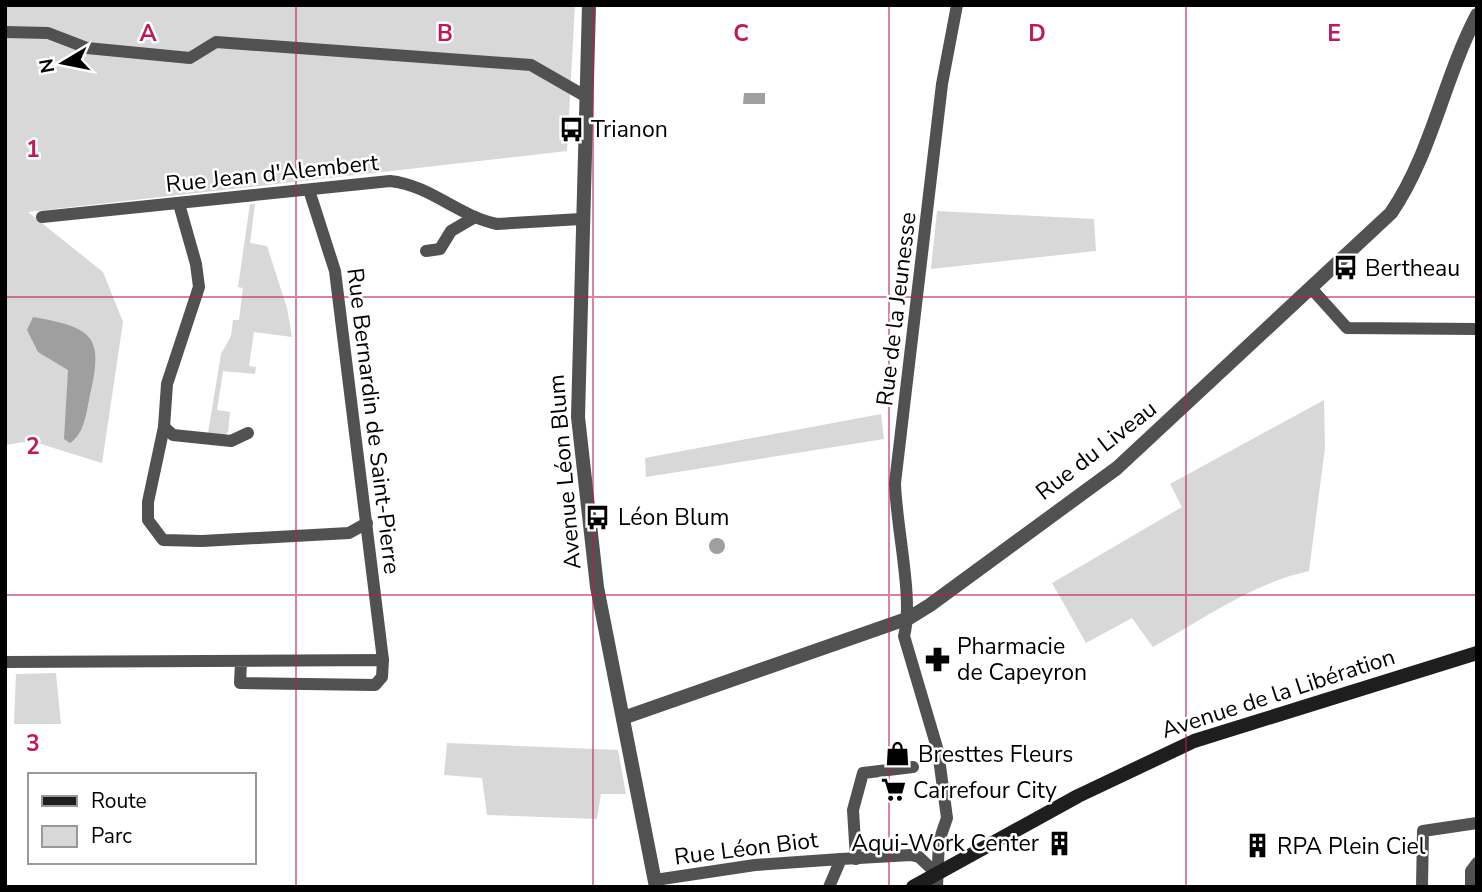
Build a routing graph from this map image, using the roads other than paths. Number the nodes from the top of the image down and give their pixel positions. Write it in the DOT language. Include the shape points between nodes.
graph roads {
  1 [pos="589,5"];
  2 [pos="957,5"];
  3 [pos="1477,15"];
  4 [pos="5,33"];
  5 [pos="585,96"];
  6 [pos="309,190"];
  7 [pos="179,204"];
  8 [pos="42,217"];
  9 [pos="475,217"];
  10 [pos="581,219"];
  11 [pos="426,251"];
  12 [pos="1311,288"];
  13 [pos="1477,328"];
  14 [pos="164,427"];
  15 [pos="248,433"];
  16 [pos="367,523"];
  17 [pos="909,618"];
  18 [pos="1477,653"];
  19 [pos="383,660"];
  20 [pos="5,662"];
  21 [pos="242,662"];
  22 [pos="623,718"];
  23 [pos="913,767"];
  24 [pos="1477,824"];
  25 [pos="842,859"];
  26 [pos="856,859"];
  27 [pos="1477,863"];
  28 [pos="937,880"];
  29 [pos="655,883"];
  30 [pos="829,887"];
  31 [pos="913,887"];
  32 [pos="1422,887"];
  33 [pos="1471,887"];
  1 -- 5 [label="street, Avenue Léon Blum"];
  2 -- 17 [label="street, Rue de la Jeunesse" via="942,84 895,483"];
  3 -- 12 [label="street, Rue du Liveau" via="1404,195 1377,229"];
  4 -- 5 [label="street" via="48,33 87,48 190,58 216,42 531,65"];
  5 -- 10 [label="street, Avenue Léon Blum"];
  6 -- 7 [label="street, Rue Jean d'Alembert"];
  6 -- 9 [label="street, Rue Jean d'Alembert" via="405,182"];
  6 -- 16 [label="street, Rue Bernardin de Saint-Pierre" via="335,271"];
  7 -- 8 [label="street, Rue Jean d'Alembert"];
  7 -- 14 [label="street" via="199,287 167,384"];
  9 -- 10 [label="street, Rue Jean d'Alembert" via="510,225"];
  9 -- 11 [label="street" via="451,231 440,249"];
  10 -- 22 [label="street, Avenue Léon Blum" via="578,417 592,555"];
  12 -- 13 [label="street" via="1347,328"];
  12 -- 17 [label="street, Rue du Liveau" via="1117,468"];
  14 -- 15 [label="street" via="173,435 231,441"];
  14 -- 16 [label="street" via="148,502 148,520 163,540 349,533"];
  16 -- 19 [label="street, Rue Bernardin de Saint-Pierre"];
  17 -- 22 [label="street, Rue du Liveau"];
  17 -- 28 [label="street, Rue de la Jeunesse" via="904,636 938,751 947,818 939,841"];
  18 -- 28 [label="main road, Avenue de la Libération" via="1194,741 1078,796"];
  19 -- 21 [label="street"];
  19 -- 21 [label="street" via="382,677 375,685 240,683"];
  20 -- 21 [label="street"];
  22 -- 29 [label="street, Avenue Léon Blum"];
  23 -- 26 [label="street" via="863,773 853,810"];
  24 -- 32 [label="street" via="1423,831"];
  25 -- 26 [label="street, Rue Léon Biot"];
  25 -- 29 [label="street, Rue Léon Biot" via="755,864"];
  25 -- 30 [label="street"];
  26 -- 28 [label="street, Rue Léon Biot" via="919,857"];
  27 -- 33 [label="street" via="1471,871"];
  28 -- 31 [label="main road, Avenue de la Libération"];
}
